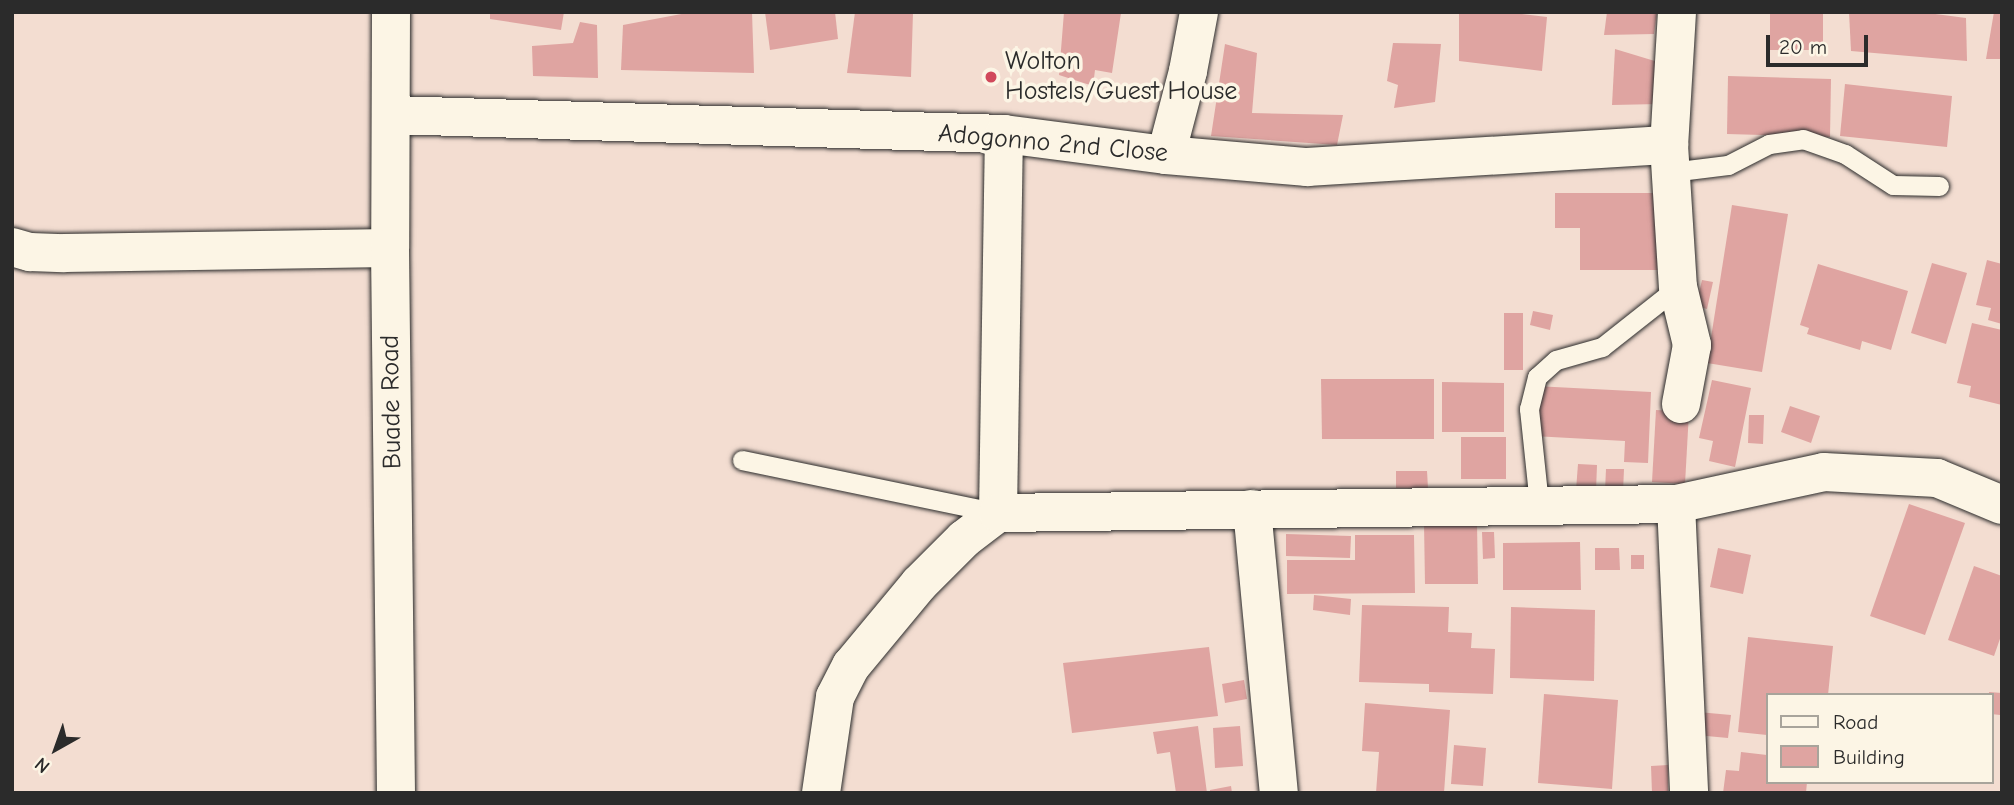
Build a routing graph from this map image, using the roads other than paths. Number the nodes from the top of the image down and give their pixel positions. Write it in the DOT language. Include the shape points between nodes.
graph roads {
  1 [pos="391,12"];
  2 [pos="1199,12"];
  3 [pos="1677,12"];
  4 [pos="393,115"];
  5 [pos="1004,134"];
  6 [pos="1167,155"];
  7 [pos="1670,158"];
  8 [pos="1939,186"];
  9 [pos="12,247"];
  10 [pos="390,248"];
  11 [pos="1678,287"];
  12 [pos="1681,404"];
  13 [pos="742,460"];
  14 [pos="1539,504"];
  15 [pos="1676,504"];
  16 [pos="2002,505"];
  17 [pos="1252,509"];
  18 [pos="998,513"];
  19 [pos="397,793"];
  20 [pos="821,793"];
  21 [pos="1279,793"];
  22 [pos="1689,793"];
  1 -- 4 [label="street, Buade Road"];
  2 -- 6 [label="street"];
  3 -- 7 [label="street"];
  4 -- 5 [label="street, Adogonno 2nd Close"];
  4 -- 10 [label="street, Buade Road"];
  5 -- 6 [label="street, Adogonno 2nd Close"];
  5 -- 18 [label="street"];
  6 -- 7 [label="street, Adogonno 2nd Close" via="1307,167"];
  7 -- 8 [label="lane" via="1728,165 1769,144 1803,139 1845,154 1893,185"];
  7 -- 11 [label="street"];
  9 -- 10 [label="street" via="64,253"];
  10 -- 19 [label="street, Buade Road"];
  11 -- 12 [label="street" via="1692,345"];
  11 -- 14 [label="lane" via="1602,346 1556,360 1537,377 1529,408"];
  13 -- 18 [label="lane"];
  14 -- 15 [label="street"];
  14 -- 17 [label="street"];
  15 -- 16 [label="street" via="1824,472 1937,478"];
  15 -- 22 [label="street"];
  17 -- 18 [label="street"];
  17 -- 21 [label="street"];
  18 -- 20 [label="street" via="919,584 851,666 835,697"];
}
